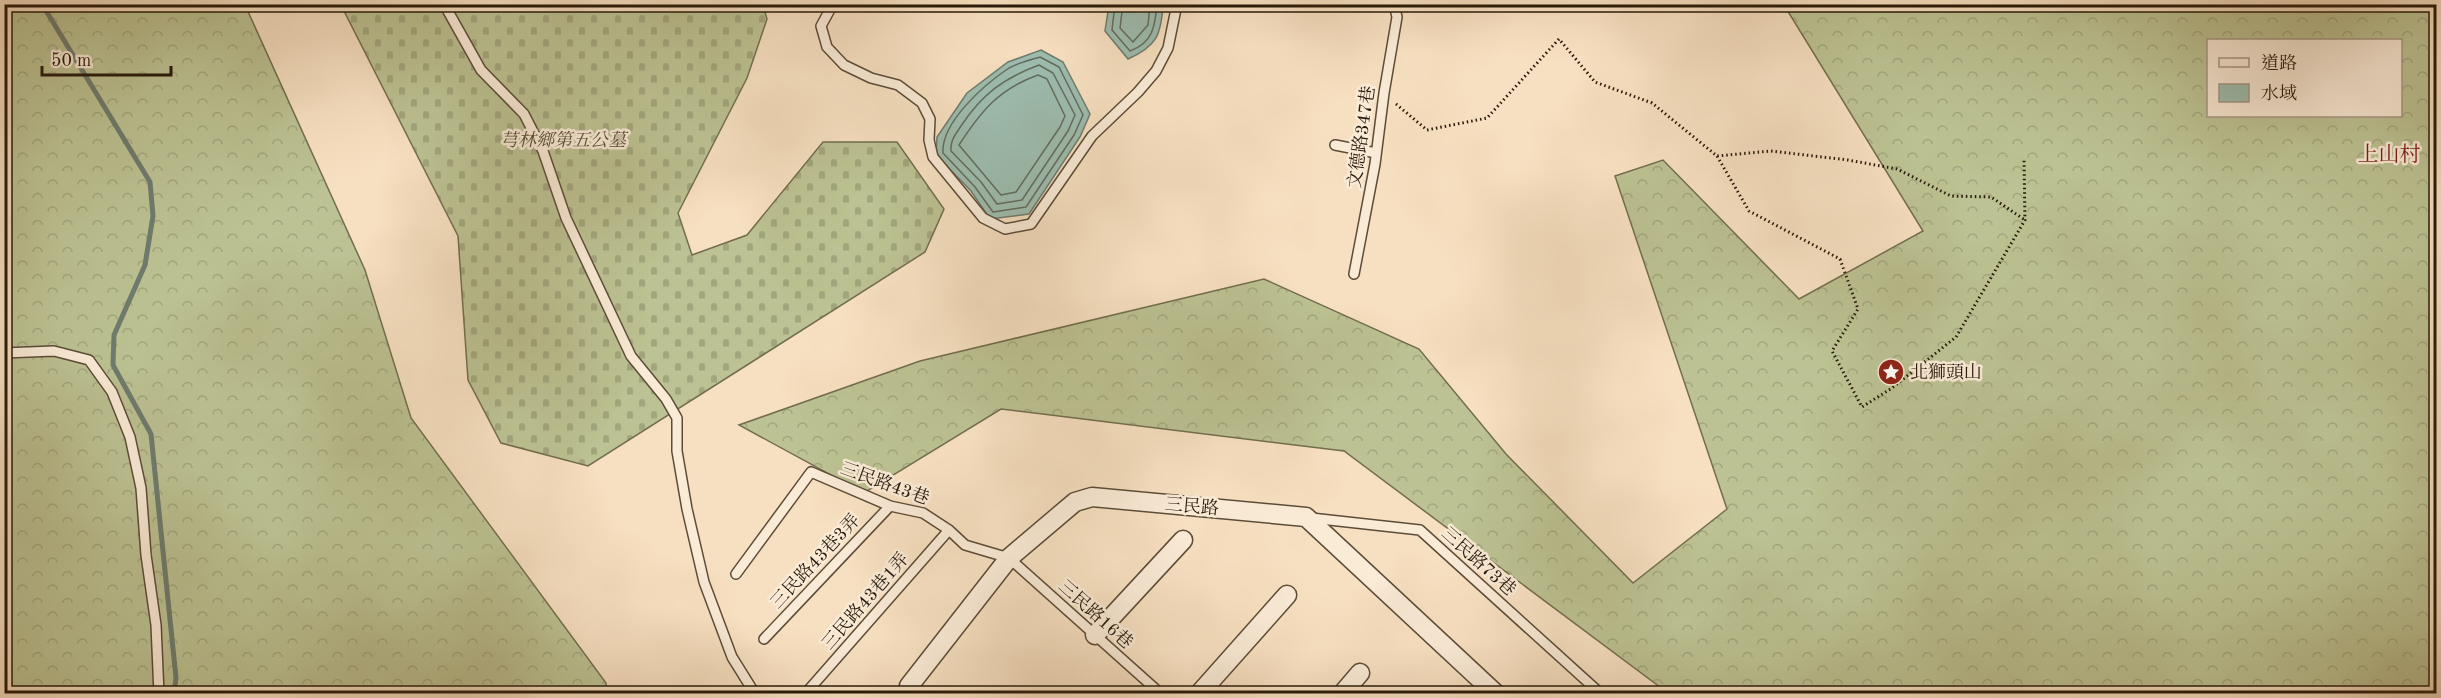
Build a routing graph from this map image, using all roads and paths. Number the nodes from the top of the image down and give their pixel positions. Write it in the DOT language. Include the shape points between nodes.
graph roads {
  1 [pos="444,4"];
  2 [pos="833,4"];
  3 [pos="1177,4"];
  4 [pos="1394,4"];
  5 [pos="1384,93"];
  6 [pos="1335,145"];
  7 [pos="1376,153"];
  8 [pos="1717,156"];
  9 [pos="2024,159"];
  10 [pos="2025,220"];
  11 [pos="1354,274"];
  12 [pos="4,353"];
  13 [pos="890,506"];
  14 [pos="1306,517"];
  15 [pos="949,530"];
  16 [pos="1183,540"];
  17 [pos="1008,558"];
  18 [pos="736,574"];
  19 [pos="1287,596"];
  20 [pos="1095,635"];
  21 [pos="764,639"];
  22 [pos="1360,673"];
  23 [pos="159,693"];
  24 [pos="755,693"];
  25 [pos="806,693"];
  26 [pos="910,693"];
  27 [pos="1161,693"];
  28 [pos="1199,693"];
  29 [pos="1342,693"];
  30 [pos="1496,693"];
  31 [pos="1601,693"];
  1 -- 24 [label="lane" via="480,70 525,114 543,151 566,218 631,356 677,418 677,452 704,582 732,657"];
  2 -- 3 [label="lane" via="821,26 827,47 844,65 898,85 922,103 930,119 933,157 983,218 1005,229 1030,224 1092,136 1156,71 1168,48"];
  4 -- 5 [label="lane, 文德路347巷" via="1398,17"];
  5 -- 7 [label="lane, 文德路347巷"];
  5 -- 8 [label="path" via="1427,130 1487,118 1559,39 1595,82 1652,103"];
  6 -- 7 [label="lane"];
  7 -- 11 [label="lane, 文德路347巷"];
  8 -- 10 [label="path" via="1771,151 1897,169 1951,196 1991,197"];
  8 -- 10 [label="path" via="1749,210 1840,259 1858,309 1832,351 1862,407 1956,337"];
  9 -- 10 [label="path"];
  12 -- 23 [label="lane" via="54,351 89,360 112,392 130,437 141,488"];
  13 -- 15 [label="lane, 三民路43巷" via="923,513"];
  13 -- 18 [label="lane, 三民路43巷" via="811,472"];
  13 -- 21 [label="lane, 三民路43巷3弄"];
  14 -- 17 [label="street, 三民路" via="1092,497 1075,502"];
  14 -- 30 [label="street"];
  14 -- 31 [label="lane, 三民路73巷" via="1420,530"];
  15 -- 17 [label="lane, 三民路43巷" via="966,545"];
  15 -- 25 [label="lane, 三民路43巷1弄"];
  16 -- 20 [label="street"];
  17 -- 20 [label="lane, 三民路16巷"];
  17 -- 26 [label="street, 三民路" via="909,686"];
  19 -- 28 [label="street"];
  20 -- 27 [label="lane, 三民路16巷"];
  22 -- 29 [label="street"];
}
